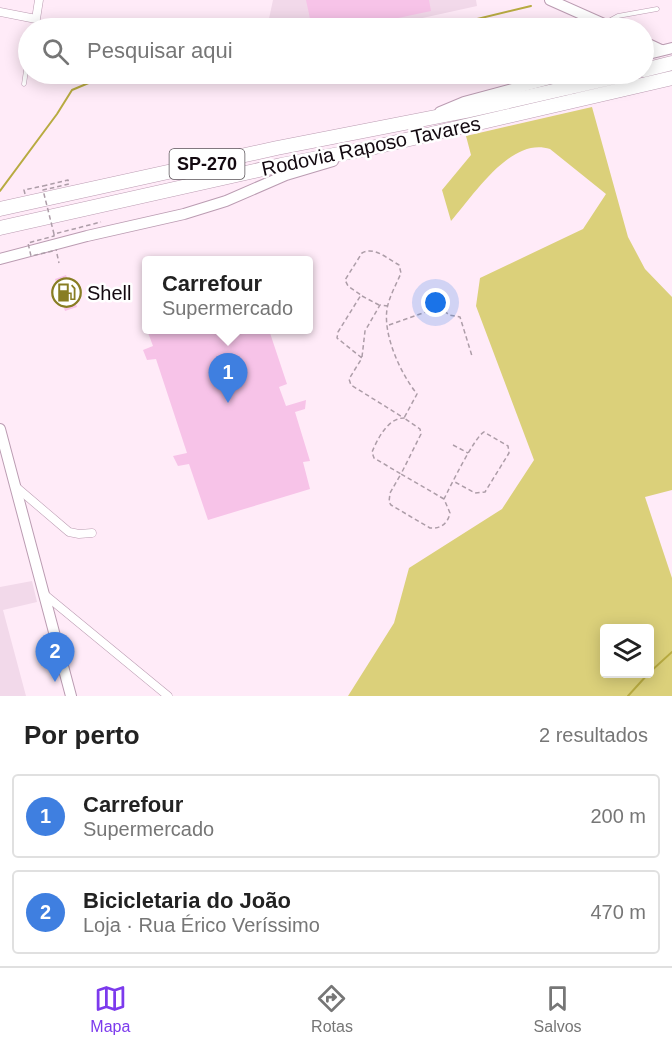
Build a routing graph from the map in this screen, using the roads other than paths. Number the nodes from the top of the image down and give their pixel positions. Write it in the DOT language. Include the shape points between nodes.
graph roads {
  1 [pos="39,0"];
  2 [pos="550,0"];
  3 [pos="657,9"];
  4 [pos="0,12"];
  5 [pos="31,18"];
  6 [pos="36,18"];
  7 [pos="591,18"];
  8 [pos="616,18"];
  9 [pos="672,63"];
  10 [pos="654,68"];
  11 [pos="672,78"];
  12 [pos="654,82"];
  13 [pos="532,84"];
  14 [pos="583,84"];
  15 [pos="646,84"];
  16 [pos="415,121"];
  17 [pos="370,148"];
  18 [pos="0,209"];
  19 [pos="0,228"];
  20 [pos="0,259"];
  21 [pos="0,429"];
  22 [pos="15,486"];
  23 [pos="92,533"];
  24 [pos="44,594"];
  25 [pos="71,696"];
  26 [pos="168,696"];
  1 -- 6 [label="street"];
  2 -- 7 [label="main road"];
  3 -- 8 [label="lane"];
  4 -- 5 [label="street"];
  9 -- 10 [label="highway"];
  11 -- 12 [label="highway, Rodovia Raposo Tavares / SP-270"];
  13 -- 16 [label="main road" via="464,102"];
  14 -- 16 [label="highway, Rodovia Raposo Tavares / SP-270"];
  15 -- 17 [label="highway, Rodovia Raposo Tavares / SP-270"];
  16 -- 18 [label="highway, Rodovia Raposo Tavares / SP-270"];
  17 -- 19 [label="highway, Rodovia Raposo Tavares / SP-270"];
  17 -- 20 [label="main road" via="184,214"];
  21 -- 22 [label="main road"];
  22 -- 23 [label="street" via="69,532"];
  22 -- 24 [label="main road"];
  24 -- 25 [label="main road"];
  24 -- 26 [label="street"];
}
